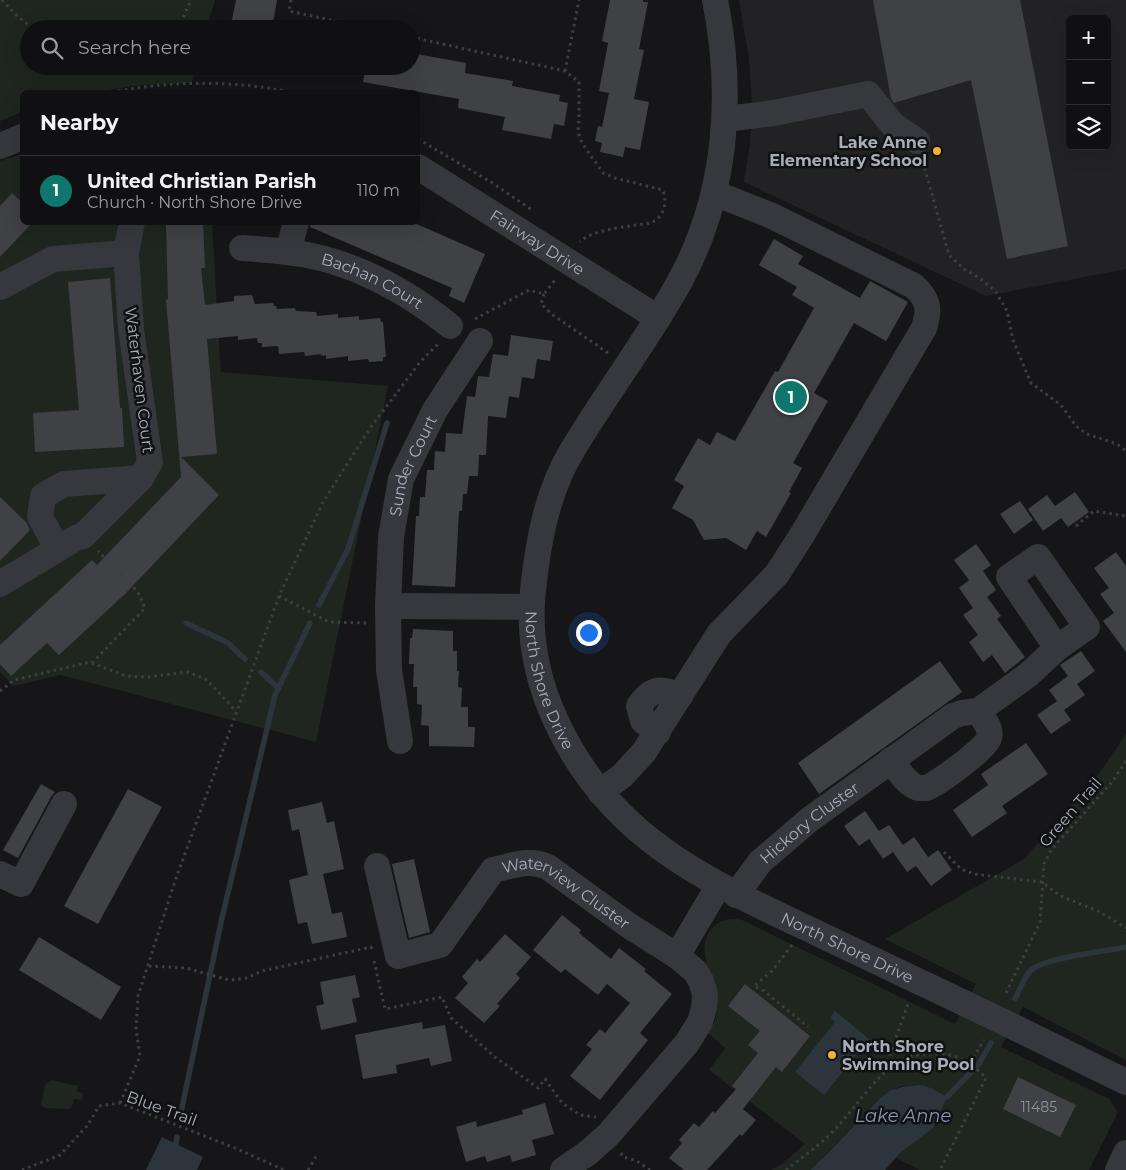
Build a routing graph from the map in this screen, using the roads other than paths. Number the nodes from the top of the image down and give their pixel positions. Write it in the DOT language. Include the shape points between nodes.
graph roads {
  1 [pos="715,0"];
  2 [pos="726,119"];
  3 [pos="20,138"];
  4 [pos="917,141"];
  5 [pos="0,146"];
  6 [pos="420,168"];
  7 [pos="714,193"];
  8 [pos="131,225"];
  9 [pos="295,225"];
  10 [pos="242,248"];
  11 [pos="288,252"];
  12 [pos="126,253"];
  13 [pos="0,287"];
  14 [pos="658,318"];
  15 [pos="462,331"];
  16 [pos="141,478"];
  17 [pos="58,549"];
  18 [pos="0,584"];
  19 [pos="531,607"];
  20 [pos="389,615"];
  21 [pos="1057,648"];
  22 [pos="978,711"];
  23 [pos="400,741"];
  24 [pos="891,760"];
  25 [pos="600,792"];
  26 [pos="64,804"];
  27 [pos="377,866"];
  28 [pos="0,874"];
  29 [pos="727,890"];
  30 [pos="678,956"];
  31 [pos="1126,1082"];
  32 [pos="1126,1154"];
  33 [pos="563,1170"];
  34 [pos="1118,1170"];
  1 -- 2 [label="street, North Shore Drive" via="724,56"];
  2 -- 4 [label="street" via="868,94 892,125"];
  2 -- 7 [label="street, North Shore Drive"];
  3 -- 5 [label="street"];
  6 -- 14 [label="street, Fairway Drive"];
  7 -- 14 [label="street, North Shore Drive" via="698,242"];
  7 -- 25 [label="street" via="770,215 914,286 927,303 928,315 920,336 777,574 719,634 658,732 634,764"];
  8 -- 12 [label="street, Waterhaven Court"];
  9 -- 11 [label="street"];
  10 -- 11 [label="street, Bachan Court"];
  11 -- 15 [label="street, Bachan Court" via="324,259 376,278"];
  12 -- 13 [label="street" via="53,259"];
  12 -- 16 [label="street, Waterhaven Court" via="131,329 150,462"];
  14 -- 19 [label="street, North Shore Drive" via="571,452 554,489 543,523"];
  15 -- 20 [label="street, Sunder Court" via="435,410 401,479 391,537"];
  16 -- 17 [label="street, Waterhaven Court" via="83,536"];
  16 -- 17 [label="street" via="64,484 43,496 40,517"];
  17 -- 18 [label="street, Waterhaven Court"];
  19 -- 20 [label="street"];
  19 -- 25 [label="street, North Shore Drive" via="537,669 548,702 565,740"];
  20 -- 23 [label="street, Sunder Court" via="389,670"];
  21 -- 21 [label="street, Hickory Cluster" via="1009,577 1038,557 1087,627"];
  21 -- 22 [label="street, Hickory Cluster" via="1028,675"];
  22 -- 24 [label="street, Hickory Cluster" via="953,716"];
  22 -- 24 [label="street" via="989,729 990,738 986,745 930,786 920,788 912,784"];
  24 -- 29 [label="street, Hickory Cluster" via="809,820"];
  25 -- 29 [label="street, North Shore Drive" via="638,831"];
  26 -- 28 [label="street" via="21,884"];
  27 -- 30 [label="street, Waterview Cluster" via="398,956 440,945 493,870 527,862 548,867 628,925"];
  29 -- 30 [label="street"];
  29 -- 31 [label="street, North Shore Drive, bridge"];
  30 -- 33 [label="street, Waterview Cluster" via="701,981 705,994 700,1022 687,1043 609,1134"];
  32 -- 34 [label="street"];
}
